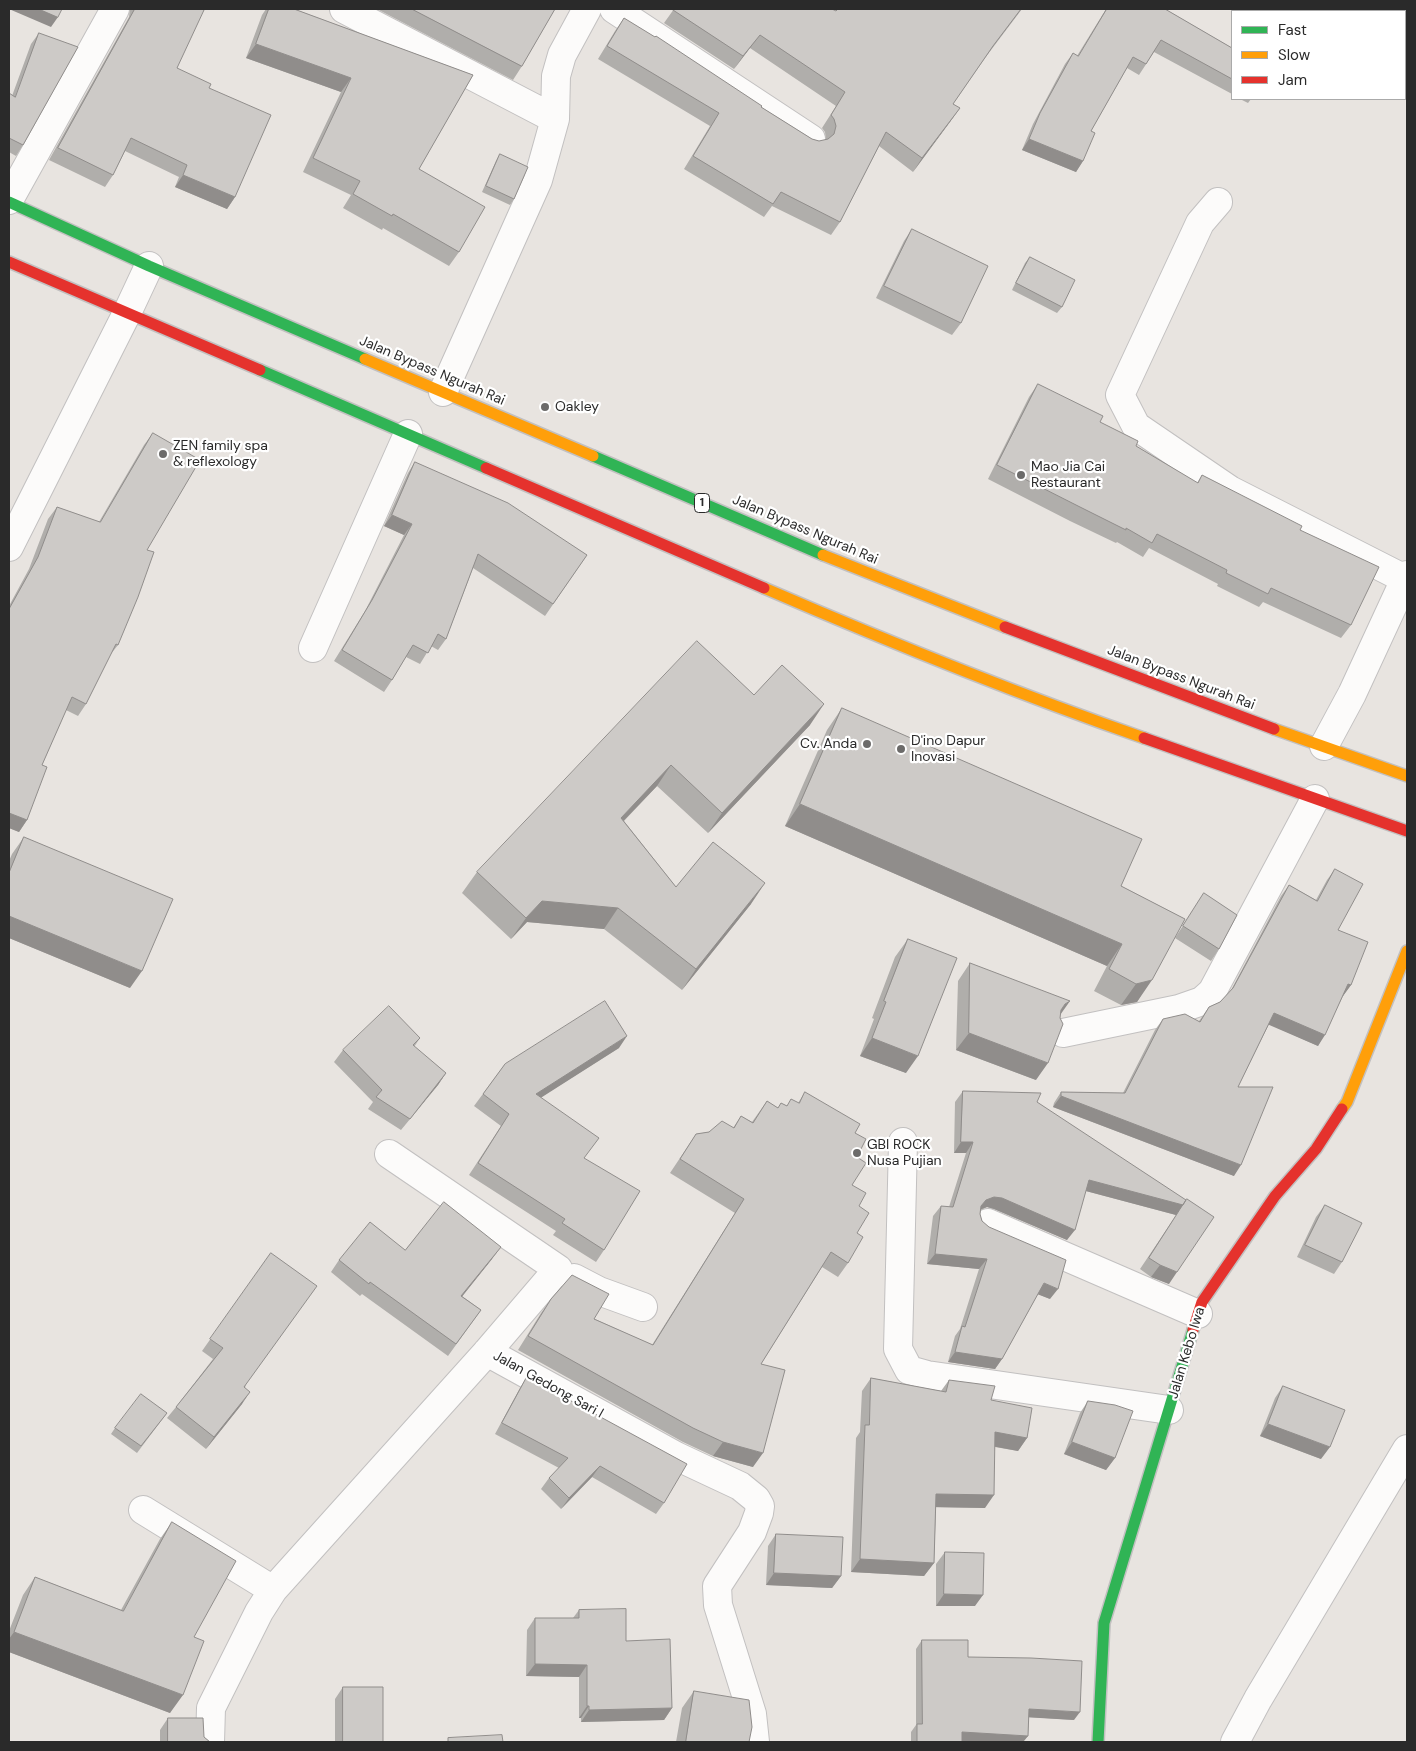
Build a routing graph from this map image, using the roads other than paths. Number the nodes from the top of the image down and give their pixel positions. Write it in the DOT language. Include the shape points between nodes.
graph roads {
  1 [pos="114,9"];
  2 [pos="344,9"];
  3 [pos="587,9"];
  4 [pos="625,12"];
  5 [pos="555,119"];
  6 [pos="811,139"];
  7 [pos="9,201"];
  8 [pos="1218,202"];
  9 [pos="9,262"];
  10 [pos="149,266"];
  11 [pos="128,313"];
  12 [pos="443,392"];
  13 [pos="408,434"];
  14 [pos="9,547"];
  15 [pos="1406,577"];
  16 [pos="313,648"];
  17 [pos="1324,746"];
  18 [pos="1407,776"];
  19 [pos="1315,799"];
  20 [pos="1407,831"];
  21 [pos="1407,952"];
  22 [pos="1063,1033"];
  23 [pos="903,1142"];
  24 [pos="390,1154"];
  25 [pos="988,1223"];
  26 [pos="558,1270"];
  27 [pos="643,1307"];
  28 [pos="1198,1314"];
  29 [pos="488,1352"];
  30 [pos="1169,1410"];
  31 [pos="1407,1449"];
  32 [pos="143,1510"];
  33 [pos="273,1590"];
  34 [pos="210,1742"];
  35 [pos="755,1742"];
  36 [pos="1098,1742"];
  37 [pos="1235,1742"];
  1 -- 7 [label="street"];
  2 -- 5 [label="street"];
  3 -- 5 [label="street" via="562,55 556,76"];
  4 -- 6 [label="street"];
  5 -- 12 [label="street" via="538,180"];
  7 -- 10 [label="main road, Jalan Bypass Ngurah Rai / 1"];
  8 -- 15 [label="street" via="1200,223 1120,395 1136,426 1230,490"];
  9 -- 11 [label="main road"];
  10 -- 11 [label="street"];
  10 -- 12 [label="main road, Jalan Bypass Ngurah Rai / 1"];
  11 -- 13 [label="main road"];
  11 -- 14 [label="street"];
  12 -- 17 [label="main road, Jalan Bypass Ngurah Rai / 1" via="849,566 1230,714"];
  13 -- 16 [label="street"];
  13 -- 19 [label="main road" via="878,637 1061,709"];
  15 -- 17 [label="street"];
  17 -- 18 [label="main road, Jalan Bypass Ngurah Rai / 1"];
  19 -- 20 [label="main road"];
  19 -- 22 [label="street" via="1212,992 1202,1001 1179,1009"];
  21 -- 28 [label="main road, Jalan Kebo Iwa" via="1347,1102 1316,1149 1275,1196 1202,1302"];
  23 -- 30 [label="street" via="898,1348 909,1370"];
  24 -- 26 [label="street"];
  25 -- 28 [label="street"];
  26 -- 27 [label="street" via="599,1291"];
  26 -- 29 [label="street"];
  28 -- 30 [label="main road, Jalan Kebo Iwa"];
  29 -- 33 [label="street, Jalan Gedong Sari I"];
  29 -- 35 [label="street, Jalan Gedong Sari I" via="676,1456 740,1486 756,1499 760,1506 752,1532 717,1586 718,1605 752,1714"];
  30 -- 36 [label="main road, Jalan Kebo Iwa" via="1104,1624"];
  31 -- 37 [label="street"];
  32 -- 33 [label="street"];
  33 -- 34 [label="street, Jalan Gedong Sari I" via="211,1708"];
}
